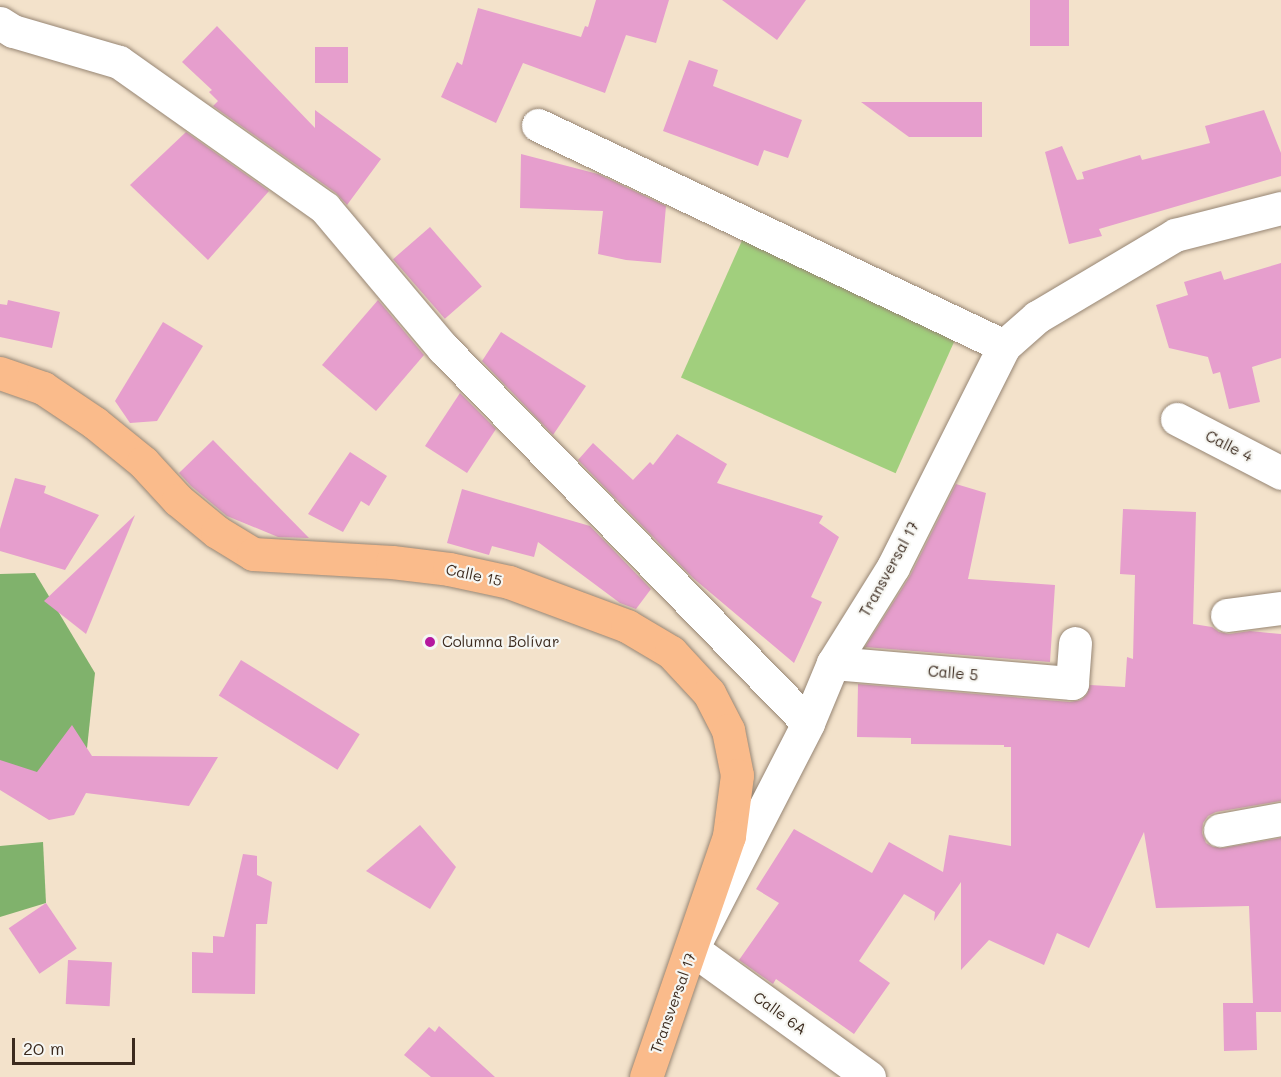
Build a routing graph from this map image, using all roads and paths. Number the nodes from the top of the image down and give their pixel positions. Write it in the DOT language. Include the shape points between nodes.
graph roads {
  1 [pos="0,23"];
  2 [pos="538,124"];
  3 [pos="1281,208"];
  4 [pos="1004,346"];
  5 [pos="0,373"];
  6 [pos="1177,419"];
  7 [pos="1281,473"];
  8 [pos="1281,608"];
  9 [pos="1227,615"];
  10 [pos="1076,643"];
  11 [pos="833,663"];
  12 [pos="808,723"];
  13 [pos="1281,819"];
  14 [pos="1220,830"];
  15 [pos="692,949"];
  16 [pos="646,1077"];
  17 [pos="869,1077"];
  1 -- 12 [label="street" via="119,62 325,208 443,348"];
  2 -- 4 [label="street"];
  3 -- 4 [label="street, Transversal 17" via="1175,235 1037,317"];
  4 -- 11 [label="street, Transversal 17" via="893,567"];
  5 -- 15 [label="main road, Calle 15" via="43,388 95,423 142,462 178,500 252,554 392,562 509,582 627,626 671,652 709,693 728,730 737,775 729,836"];
  6 -- 7 [label="street, Calle 4"];
  8 -- 9 [label="street"];
  10 -- 11 [label="street, Calle 5" via="1072,683"];
  11 -- 12 [label="street, Transversal 17"];
  12 -- 15 [label="street, Transversal 17"];
  13 -- 14 [label="street"];
  15 -- 16 [label="main road, Transversal 17"];
  15 -- 17 [label="street, Calle 6A"];
}
